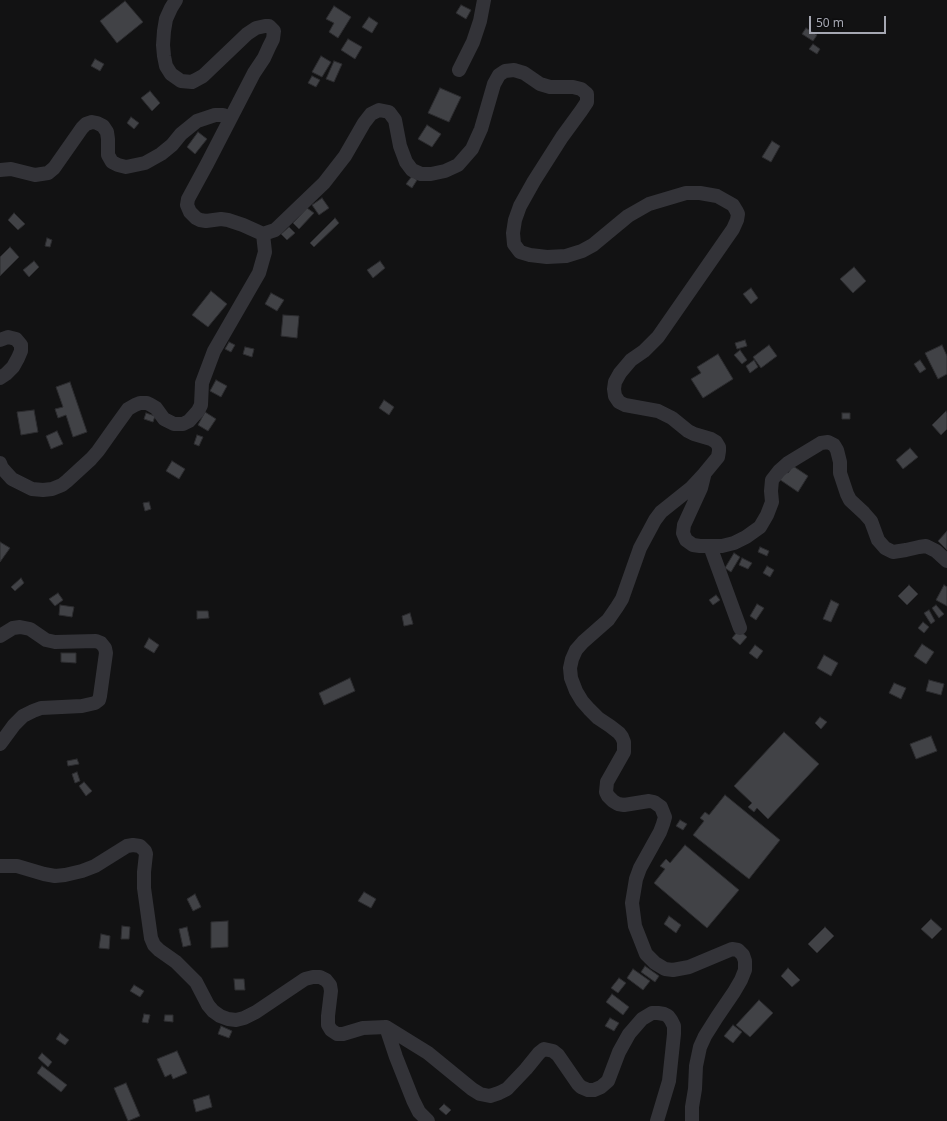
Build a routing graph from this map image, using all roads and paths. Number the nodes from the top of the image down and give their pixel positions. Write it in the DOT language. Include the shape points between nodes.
graph roads {
  1 [pos="176,0"];
  2 [pos="484,0"];
  3 [pos="459,70"];
  4 [pos="230,118"];
  5 [pos="0,170"];
  6 [pos="264,234"];
  7 [pos="0,340"];
  8 [pos="3,376"];
  9 [pos="0,392"];
  10 [pos="0,464"];
  11 [pos="704,474"];
  12 [pos="710,546"];
  13 [pos="947,561"];
  14 [pos="740,628"];
  15 [pos="0,636"];
  16 [pos="0,744"];
  17 [pos="0,866"];
  18 [pos="386,1027"];
  19 [pos="428,1121"];
  20 [pos="657,1121"];
  21 [pos="692,1121"];
  1 -- 4 [label="street" via="166,19 163,45 166,66 171,74 181,81 192,82 203,76 256,28 269,26 274,31 264,58"];
  2 -- 3 [label="street" via="475,36"];
  4 -- 5 [label="street" via="215,115 197,121 161,154 145,163 126,167 112,162 103,126 92,122 82,128 48,173 35,175 11,168"];
  4 -- 6 [label="street" via="188,198 187,205 190,212 200,220 228,220"];
  6 -- 10 [label="street" via="265,252 259,274 214,351 202,383 201,405 189,421 174,424 164,419 151,405 135,405 128,410 98,451 67,481 52,490 28,488 12,479"];
  6 -- 11 [label="street" via="275,230 324,183 345,156 364,123 371,114 379,110 389,112 395,120 400,146 412,170 421,174 431,174 445,172 458,165 472,149 481,129 494,84 505,71 524,73 540,84 550,87 581,89 587,94 587,102 542,168 520,206 512,233 514,244 520,252 547,257 566,256 582,251 628,216 649,204 686,193 717,196 733,205 738,214 733,230 658,337 631,360 615,382 614,389 619,402 658,411 688,431 716,442 719,447 718,457"];
  7 -- 8 [label="street" via="8,337 20,342 21,345 21,351 13,367"];
  8 -- 9 [label="street"];
  11 -- 12 [label="street" via="683,533 686,540 693,545"];
  11 -- 21 [label="street" via="655,520 637,554 622,599 608,620 576,650 570,668 571,678 582,701 598,718 619,733 624,742 624,752 607,782 608,796 618,804 624,805 649,800 661,807 665,817 662,828 640,868 634,888 632,903 635,926 646,954 665,969 673,970 690,967 732,948 738,950 745,961 741,980 700,1047"];
  12 -- 13 [label="street" via="734,543 760,527 772,502 772,480 779,471 788,463 828,442 837,450 846,494 871,521 878,540 885,548 893,552 926,546 936,550"];
  12 -- 14 [label="street"];
  15 -- 16 [label="street" via="20,627 55,642 96,641 101,643 106,653 100,696 95,704 41,708 33,711 14,725"];
  17 -- 18 [label="street" via="17,866 55,876 65,875 95,866 127,846 140,846 146,854 144,888 154,945 196,982 213,1011 228,1019 244,1018 305,979 313,977 326,980 330,985 328,1025 331,1030 343,1034 363,1028"];
  18 -- 19 [label="street" via="413,1100 419,1112"];
  18 -- 20 [label="street" via="428,1053 472,1089 490,1096 507,1089 544,1049 558,1055 581,1087 594,1090 601,1087 608,1081 629,1034 642,1019 652,1013 664,1014 674,1026 674,1034 670,1082"];
}
